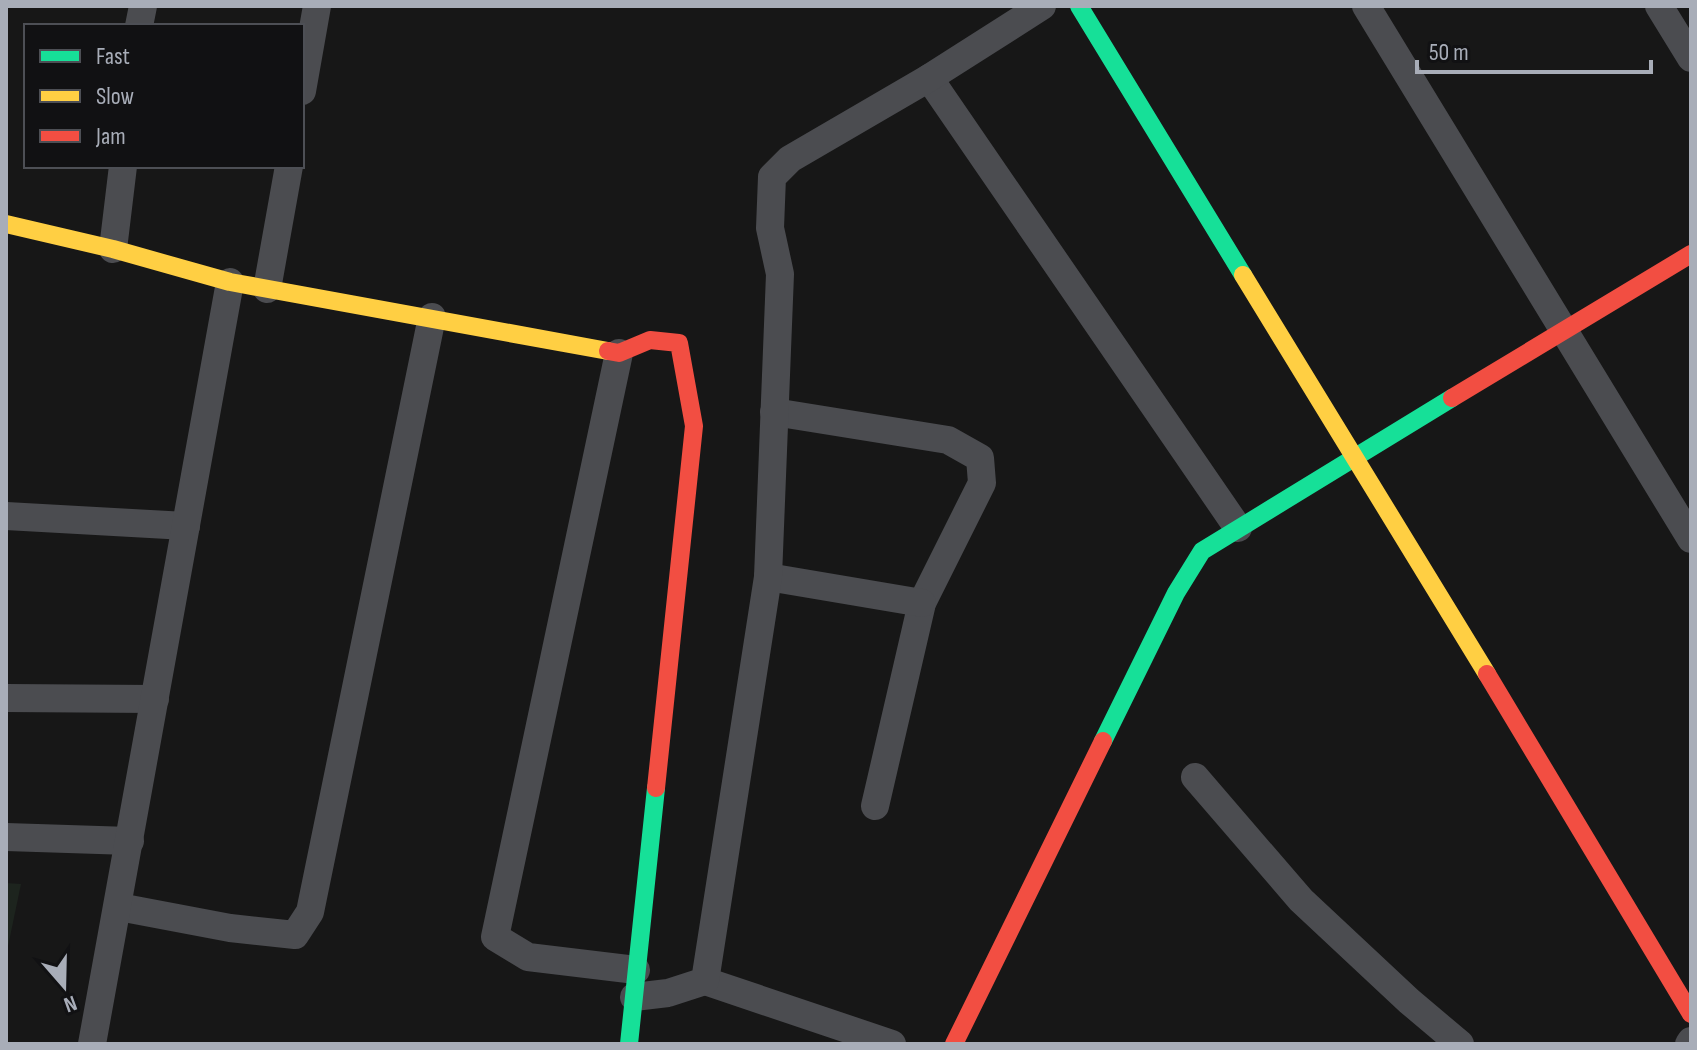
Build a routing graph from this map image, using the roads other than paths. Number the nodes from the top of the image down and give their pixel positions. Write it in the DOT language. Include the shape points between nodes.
graph roads {
  1 [pos="317,6"];
  2 [pos="1042,6"];
  3 [pos="1079,6"];
  4 [pos="1366,6"];
  5 [pos="1659,6"];
  6 [pos="1691,58"];
  7 [pos="929,78"];
  8 [pos="304,80"];
  9 [pos="123,168"];
  10 [pos="289,168"];
  11 [pos="6,224"];
  12 [pos="113,249"];
  13 [pos="1691,254"];
  14 [pos="230,282"];
  15 [pos="267,289"];
  16 [pos="432,317"];
  17 [pos="1563,333"];
  18 [pos="619,353"];
  19 [pos="774,412"];
  20 [pos="1352,457"];
  21 [pos="6,516"];
  22 [pos="186,526"];
  23 [pos="1238,528"];
  24 [pos="1691,539"];
  25 [pos="768,577"];
  26 [pos="922,603"];
  27 [pos="6,698"];
  28 [pos="155,699"];
  29 [pos="1195,777"];
  30 [pos="875,806"];
  31 [pos="6,837"];
  32 [pos="130,841"];
  33 [pos="119,907"];
  34 [pos="705,981"];
  35 [pos="635,984"];
  36 [pos="1691,1014"];
  37 [pos="92,1044"];
  38 [pos="629,1044"];
  39 [pos="892,1044"];
  40 [pos="954,1044"];
  41 [pos="1460,1044"];
  1 -- 8 [label="street"];
  2 -- 7 [label="street"];
  3 -- 20 [label="street"];
  4 -- 17 [label="street"];
  5 -- 6 [label="street"];
  7 -- 19 [label="street" via="790,159 772,177 770,228 780,274"];
  7 -- 23 [label="street"];
  9 -- 12 [label="street"];
  10 -- 15 [label="street"];
  11 -- 12 [label="street"];
  12 -- 14 [label="street"];
  13 -- 17 [label="street"];
  14 -- 15 [label="street"];
  14 -- 22 [label="street"];
  15 -- 16 [label="street"];
  16 -- 18 [label="street"];
  16 -- 33 [label="street" via="310,912 295,935"];
  17 -- 20 [label="street"];
  17 -- 24 [label="street"];
  18 -- 35 [label="street" via="650,340 679,343 694,426"];
  18 -- 35 [label="street" via="495,937 528,957"];
  19 -- 25 [label="street"];
  19 -- 26 [label="street" via="948,440 980,458 982,483"];
  20 -- 23 [label="street"];
  20 -- 36 [label="street"];
  21 -- 22 [label="street"];
  22 -- 28 [label="street"];
  23 -- 40 [label="street" via="1202,551 1176,593"];
  25 -- 26 [label="street"];
  25 -- 34 [label="street"];
  26 -- 30 [label="street"];
  27 -- 28 [label="street"];
  28 -- 32 [label="street"];
  29 -- 41 [label="street" via="1301,900"];
  31 -- 32 [label="street"];
  32 -- 33 [label="street"];
  33 -- 37 [label="street"];
  34 -- 35 [label="street" via="668,993"];
  34 -- 39 [label="street"];
  35 -- 38 [label="street"];
}
